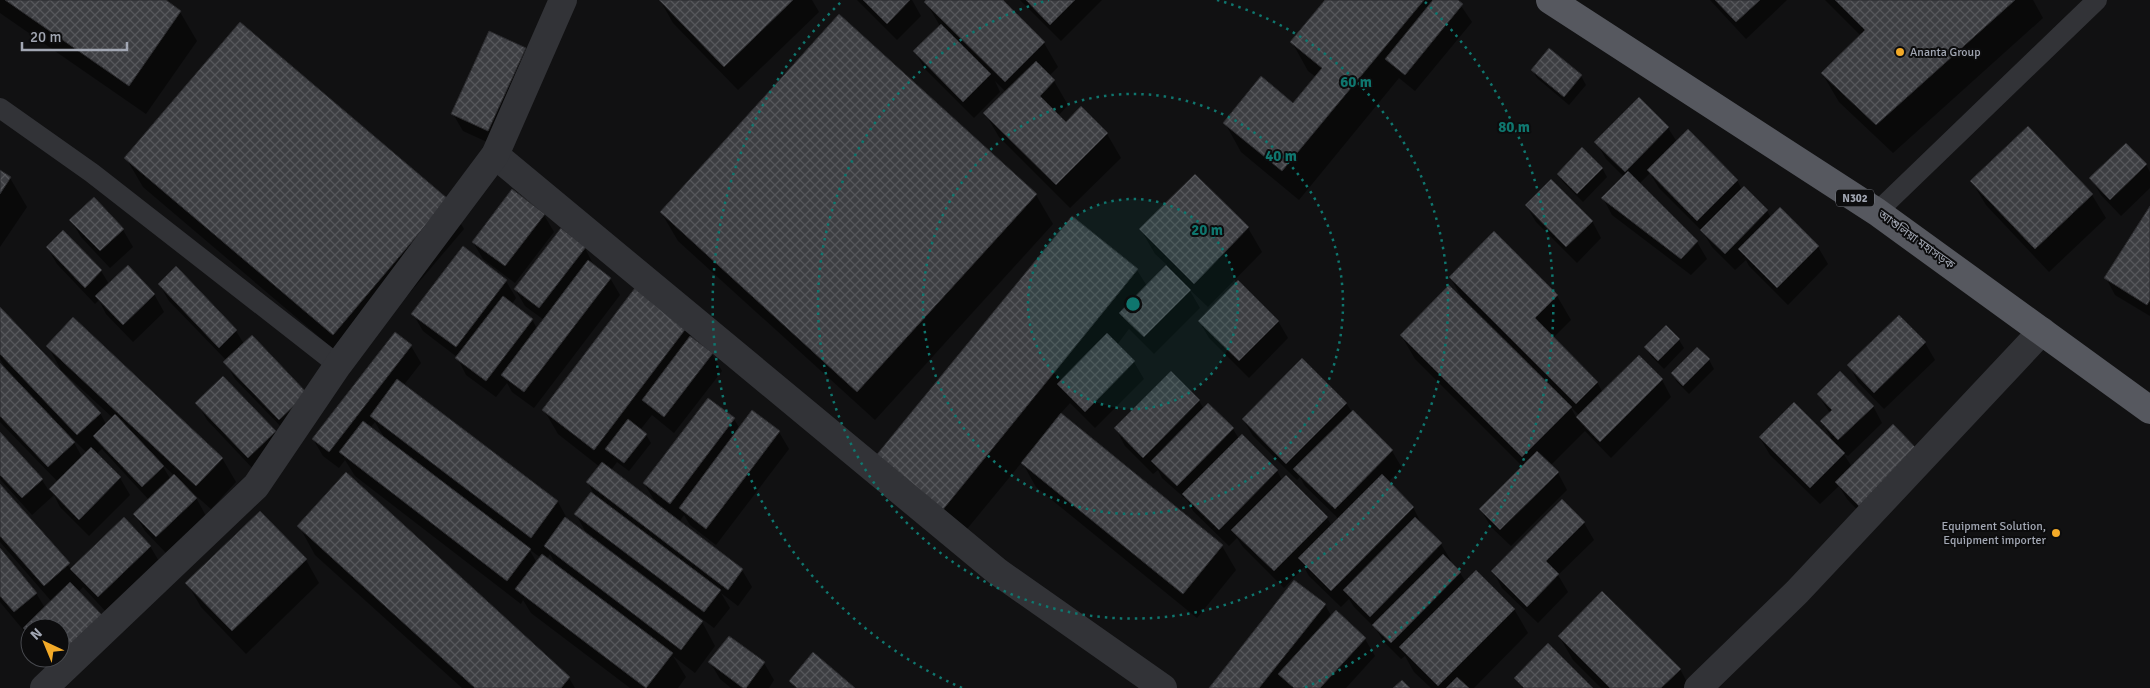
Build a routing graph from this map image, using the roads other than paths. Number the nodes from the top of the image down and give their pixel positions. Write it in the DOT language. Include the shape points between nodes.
graph roads {
  1 [pos="564,0"];
  2 [pos="1550,0"];
  3 [pos="2097,0"];
  4 [pos="0,108"];
  5 [pos="495,155"];
  6 [pos="1878,212"];
  7 [pos="2042,331"];
  8 [pos="338,365"];
  9 [pos="2150,410"];
  10 [pos="1155,686"];
  11 [pos="44,688"];
  12 [pos="1698,688"];
  1 -- 5 [label="street"];
  2 -- 6 [label="highway, আশুলিয়া মহাসড়ক / N302"];
  3 -- 6 [label="lane"];
  4 -- 8 [label="lane" via="92,173"];
  5 -- 8 [label="street"];
  5 -- 10 [label="street" via="998,572"];
  6 -- 7 [label="highway, আশুলিয়া মহাসড়ক / N302"];
  7 -- 9 [label="highway, আশুলিয়া মহাসড়ক / N302"];
  7 -- 12 [label="street" via="1797,592"];
  8 -- 11 [label="street" via="256,486"];
}
